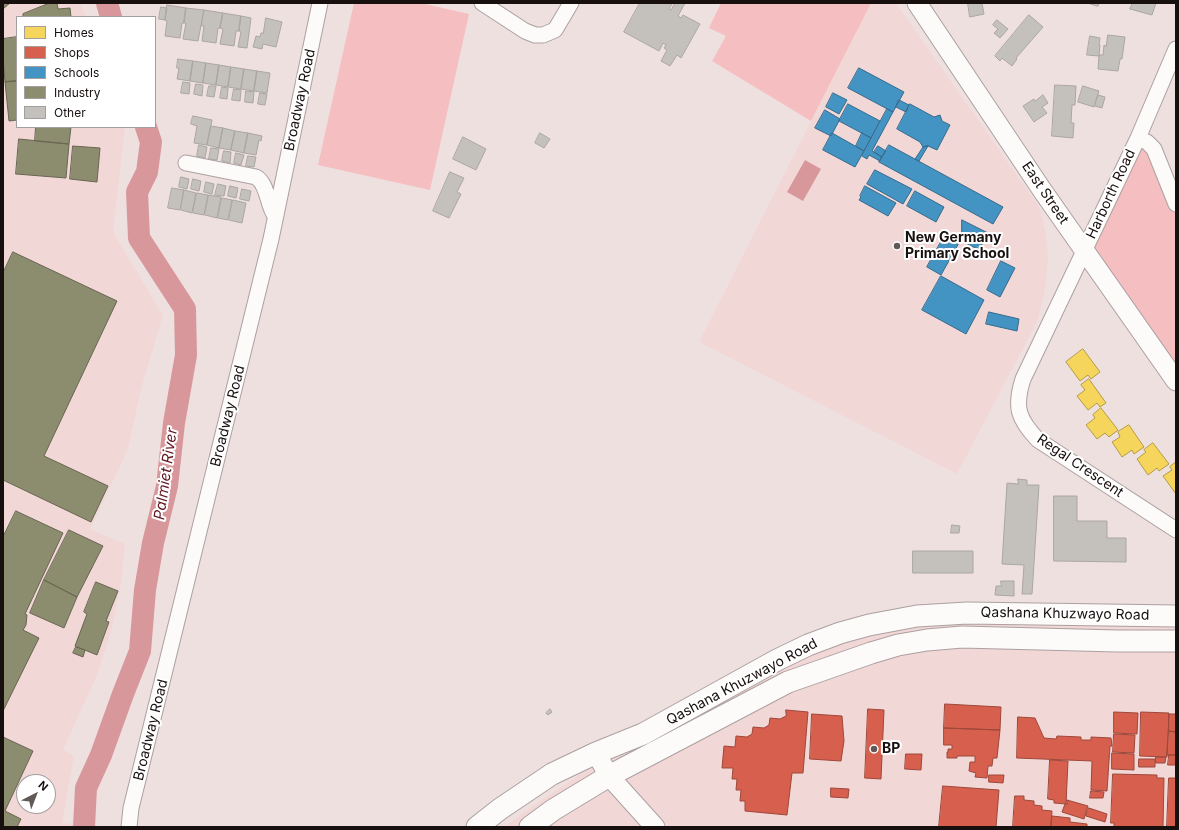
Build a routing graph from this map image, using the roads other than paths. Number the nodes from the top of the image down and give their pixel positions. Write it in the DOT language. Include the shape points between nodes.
graph roads {
  1 [pos="320,3"];
  2 [pos="482,3"];
  3 [pos="571,3"];
  4 [pos="917,3"];
  5 [pos="1176,49"];
  6 [pos="1138,138"];
  7 [pos="186,163"];
  8 [pos="1176,204"];
  9 [pos="275,216"];
  10 [pos="1084,251"];
  11 [pos="1176,381"];
  12 [pos="1176,530"];
  13 [pos="1176,616"];
  14 [pos="1176,641"];
  15 [pos="596,753"];
  16 [pos="609,776"];
  17 [pos="129,827"];
  18 [pos="477,827"];
  19 [pos="530,827"];
  20 [pos="655,827"];
  1 -- 9 [label="street, Broadway Road"];
  2 -- 3 [label="street" via="535,35 555,30"];
  4 -- 10 [label="street, East Street"];
  5 -- 6 [label="street, Harborth Road"];
  6 -- 8 [label="street, Harborth Road" via="1154,149"];
  6 -- 10 [label="street, Harborth Road"];
  7 -- 9 [label="street" via="256,177 263,183"];
  9 -- 17 [label="street, Broadway Road" via="272,239 131,808"];
  10 -- 11 [label="street, East Street"];
  10 -- 12 [label="street, Regal Crescent" via="1023,379 1019,392 1019,411 1026,428 1038,440"];
  13 -- 15 [label="main road, Qashana Khuzwayo Road" via="967,613 917,616 869,625 808,645 643,734"];
  14 -- 16 [label="main road, Qashana Khuzwayo Road" via="962,637 898,645 788,682"];
  15 -- 16 [label="street"];
  15 -- 18 [label="main road, Qashana Khuzwayo Road" via="552,774"];
  16 -- 19 [label="main road, Qashana Khuzwayo Road"];
  16 -- 20 [label="street"];
}
